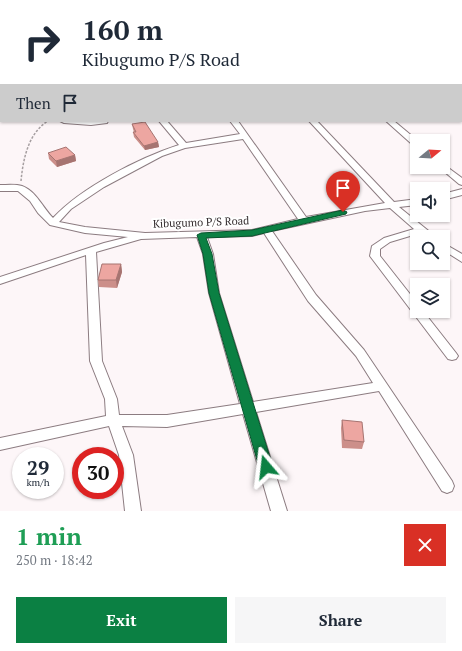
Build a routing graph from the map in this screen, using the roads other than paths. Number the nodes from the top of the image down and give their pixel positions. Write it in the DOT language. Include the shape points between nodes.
graph roads {
  1 [pos="78,122"];
  2 [pos="98,122"];
  3 [pos="163,122"];
  4 [pos="235,122"];
  5 [pos="314,122"];
  6 [pos="391,122"];
  7 [pos="244,136"];
  8 [pos="410,138"];
  9 [pos="184,146"];
  10 [pos="450,172"];
  11 [pos="462,182"];
  12 [pos="0,188"];
  13 [pos="462,192"];
  14 [pos="450,195"];
  15 [pos="410,203"];
  16 [pos="393,205"];
  17 [pos="304,220"];
  18 [pos="53,223"];
  19 [pos="267,230"];
  20 [pos="420,230"];
  21 [pos="410,233"];
  22 [pos="201,235"];
  23 [pos="145,236"];
  24 [pos="91,251"];
  25 [pos="450,251"];
  26 [pos="462,259"];
  27 [pos="0,281"];
  28 [pos="410,302"];
  29 [pos="422,318"];
  30 [pos="452,356"];
  31 [pos="382,386"];
  32 [pos="248,408"];
  33 [pos="113,420"];
  34 [pos="0,444"];
  35 [pos="447,486"];
  36 [pos="133,511"];
  37 [pos="279,511"];
  1 -- 2 [label="street"];
  3 -- 9 [label="street"];
  4 -- 7 [label="street"];
  5 -- 16 [label="street"];
  6 -- 8 [label="street"];
  7 -- 9 [label="street"];
  7 -- 17 [label="street"];
  9 -- 18 [label="street" via="159,154 101,185 68,207"];
  10 -- 11 [label="street"];
  12 -- 18 [label="street" via="20,188 34,199"];
  13 -- 14 [label="street"];
  15 -- 16 [label="street, Kibugumo P/S Road"];
  16 -- 17 [label="street, Kibugumo P/S Road"];
  16 -- 20 [label="street"];
  17 -- 19 [label="street, Kibugumo P/S Road"];
  18 -- 23 [label="street, Kibugumo P/S Road" via="85,230"];
  19 -- 22 [label="street, Kibugumo P/S Road"];
  19 -- 31 [label="street" via="312,298 360,353"];
  21 -- 28 [label="street" via="387,240 376,248 375,256"];
  22 -- 23 [label="street, Kibugumo P/S Road"];
  22 -- 32 [label="street" via="208,254 214,293"];
  23 -- 24 [label="street"];
  24 -- 27 [label="street"];
  24 -- 33 [label="street" via="96,361 111,399"];
  25 -- 26 [label="street"];
  29 -- 30 [label="street"];
  31 -- 32 [label="street"];
  31 -- 35 [label="street"];
  32 -- 33 [label="street" via="167,421"];
  32 -- 37 [label="street"];
  33 -- 34 [label="street"];
  33 -- 36 [label="street" via="126,455"];
}
